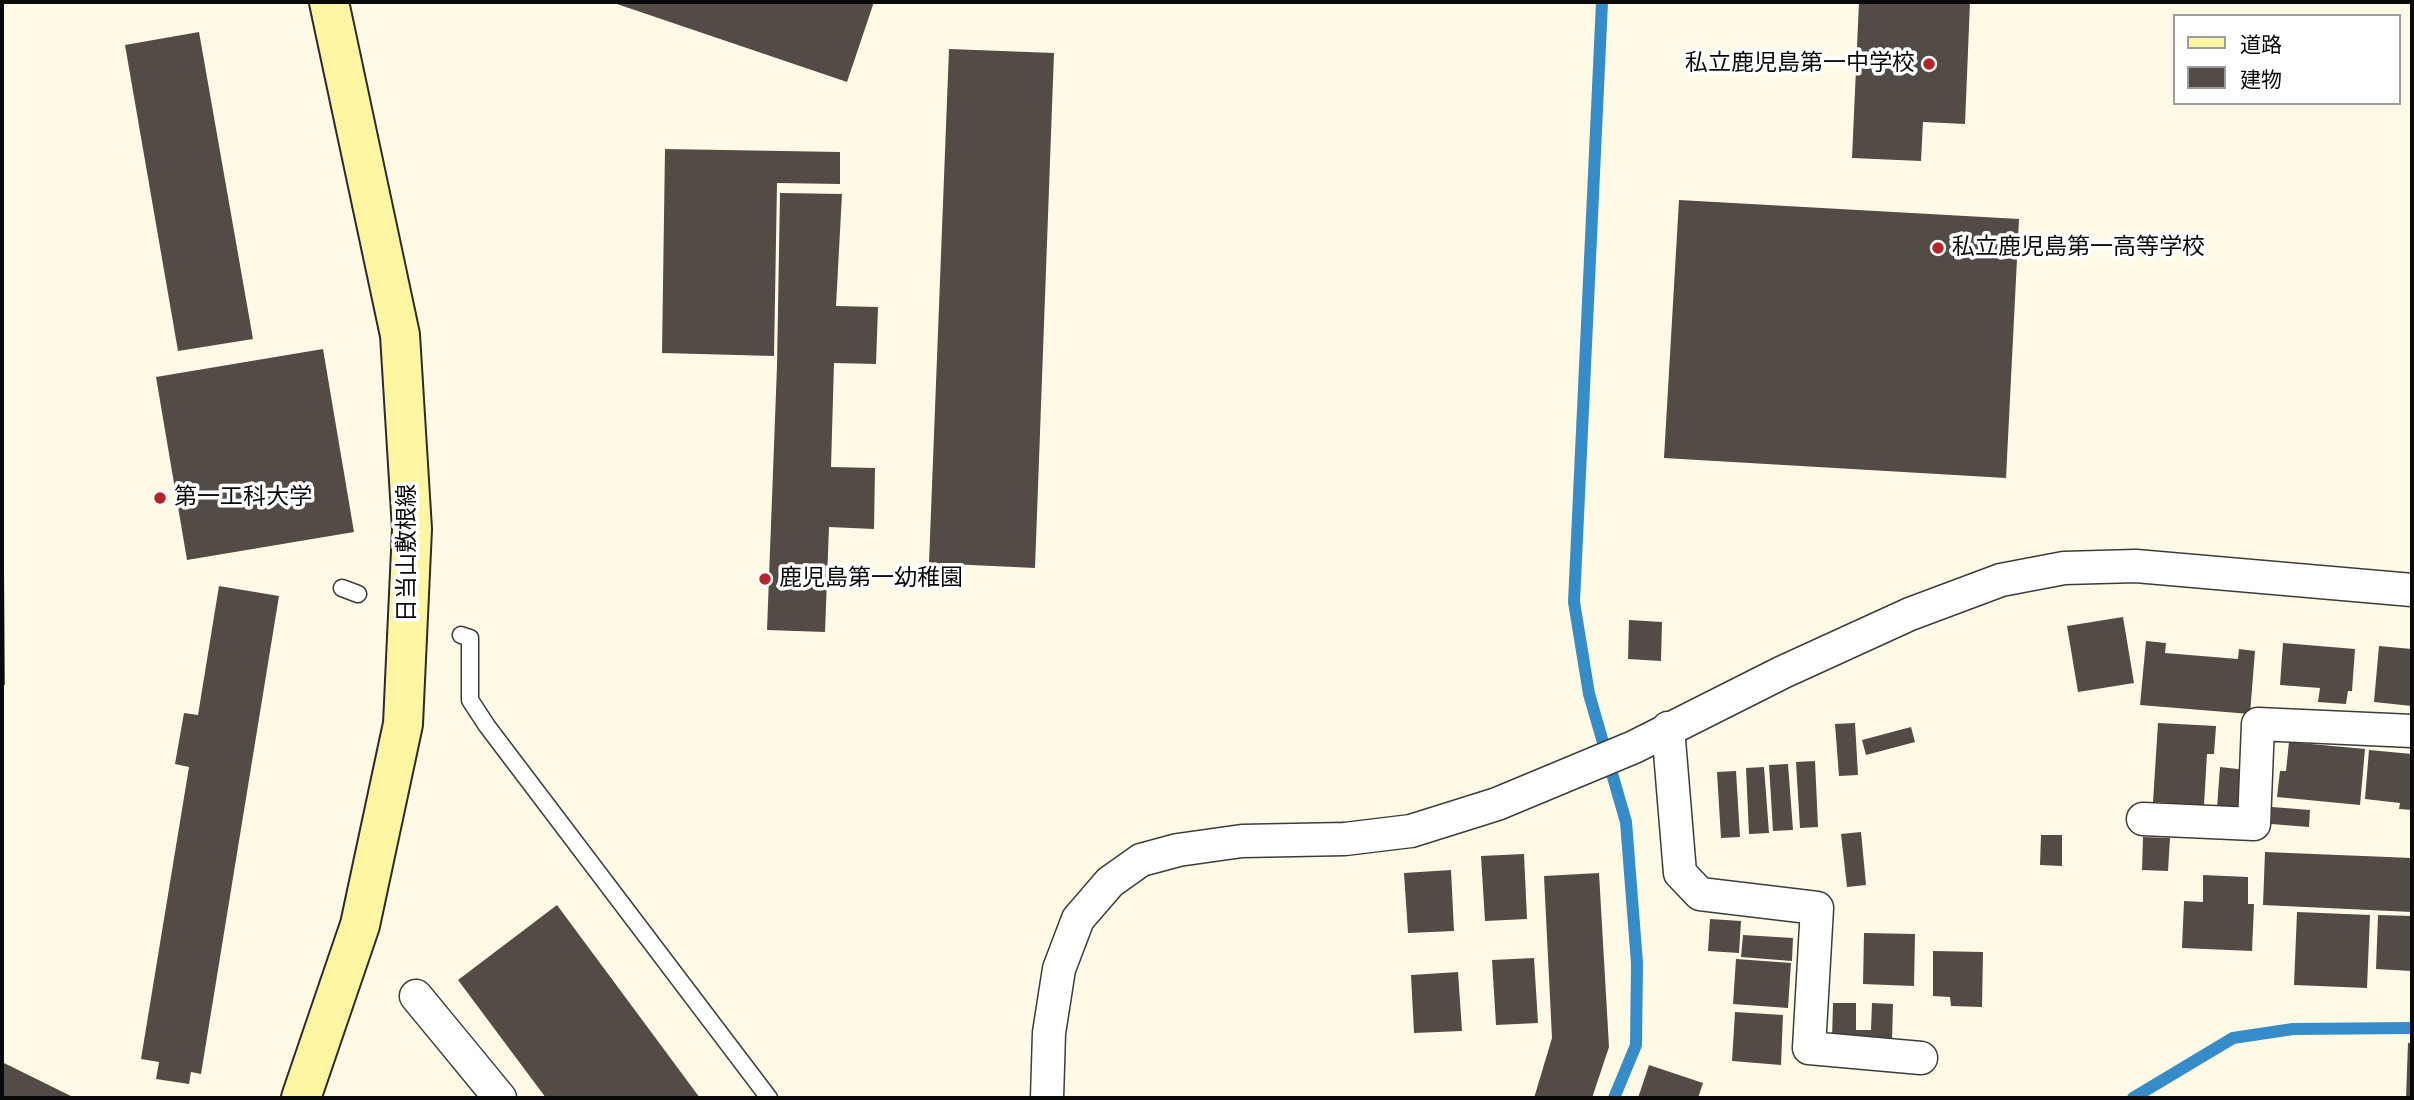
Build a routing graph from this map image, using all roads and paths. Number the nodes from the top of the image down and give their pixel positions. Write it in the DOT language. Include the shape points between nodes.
graph roads {
  1 [pos="329,2"];
  2 [pos="342,588"];
  3 [pos="2412,590"];
  4 [pos="358,594"];
  5 [pos="461,635"];
  6 [pos="1668,728"];
  7 [pos="2412,731"];
  8 [pos="2143,819"];
  9 [pos="416,996"];
  10 [pos="1921,1058"];
  11 [pos="301,1098"];
  12 [pos="500,1098"];
  13 [pos="769,1098"];
  14 [pos="1047,1098"];
  1 -- 11 [label="main road, 日当山敷根線" via="400,335 412,529 403,724 360,925"];
  2 -- 4 [label="lane"];
  3 -- 6 [label="street" via="2136,566 2064,568 2001,580 1910,614"];
  5 -- 13 [label="lane" via="470,638 470,700 487,726"];
  6 -- 10 [label="street" via="1680,873 1700,894 1817,908 1809,1048"];
  6 -- 14 [label="street" via="1634,747 1497,804 1411,831 1345,839 1242,841 1141,860 1110,881 1078,919 1059,969 1049,1033"];
  7 -- 8 [label="street" via="2258,724 2254,824"];
  9 -- 12 [label="street"];
}
